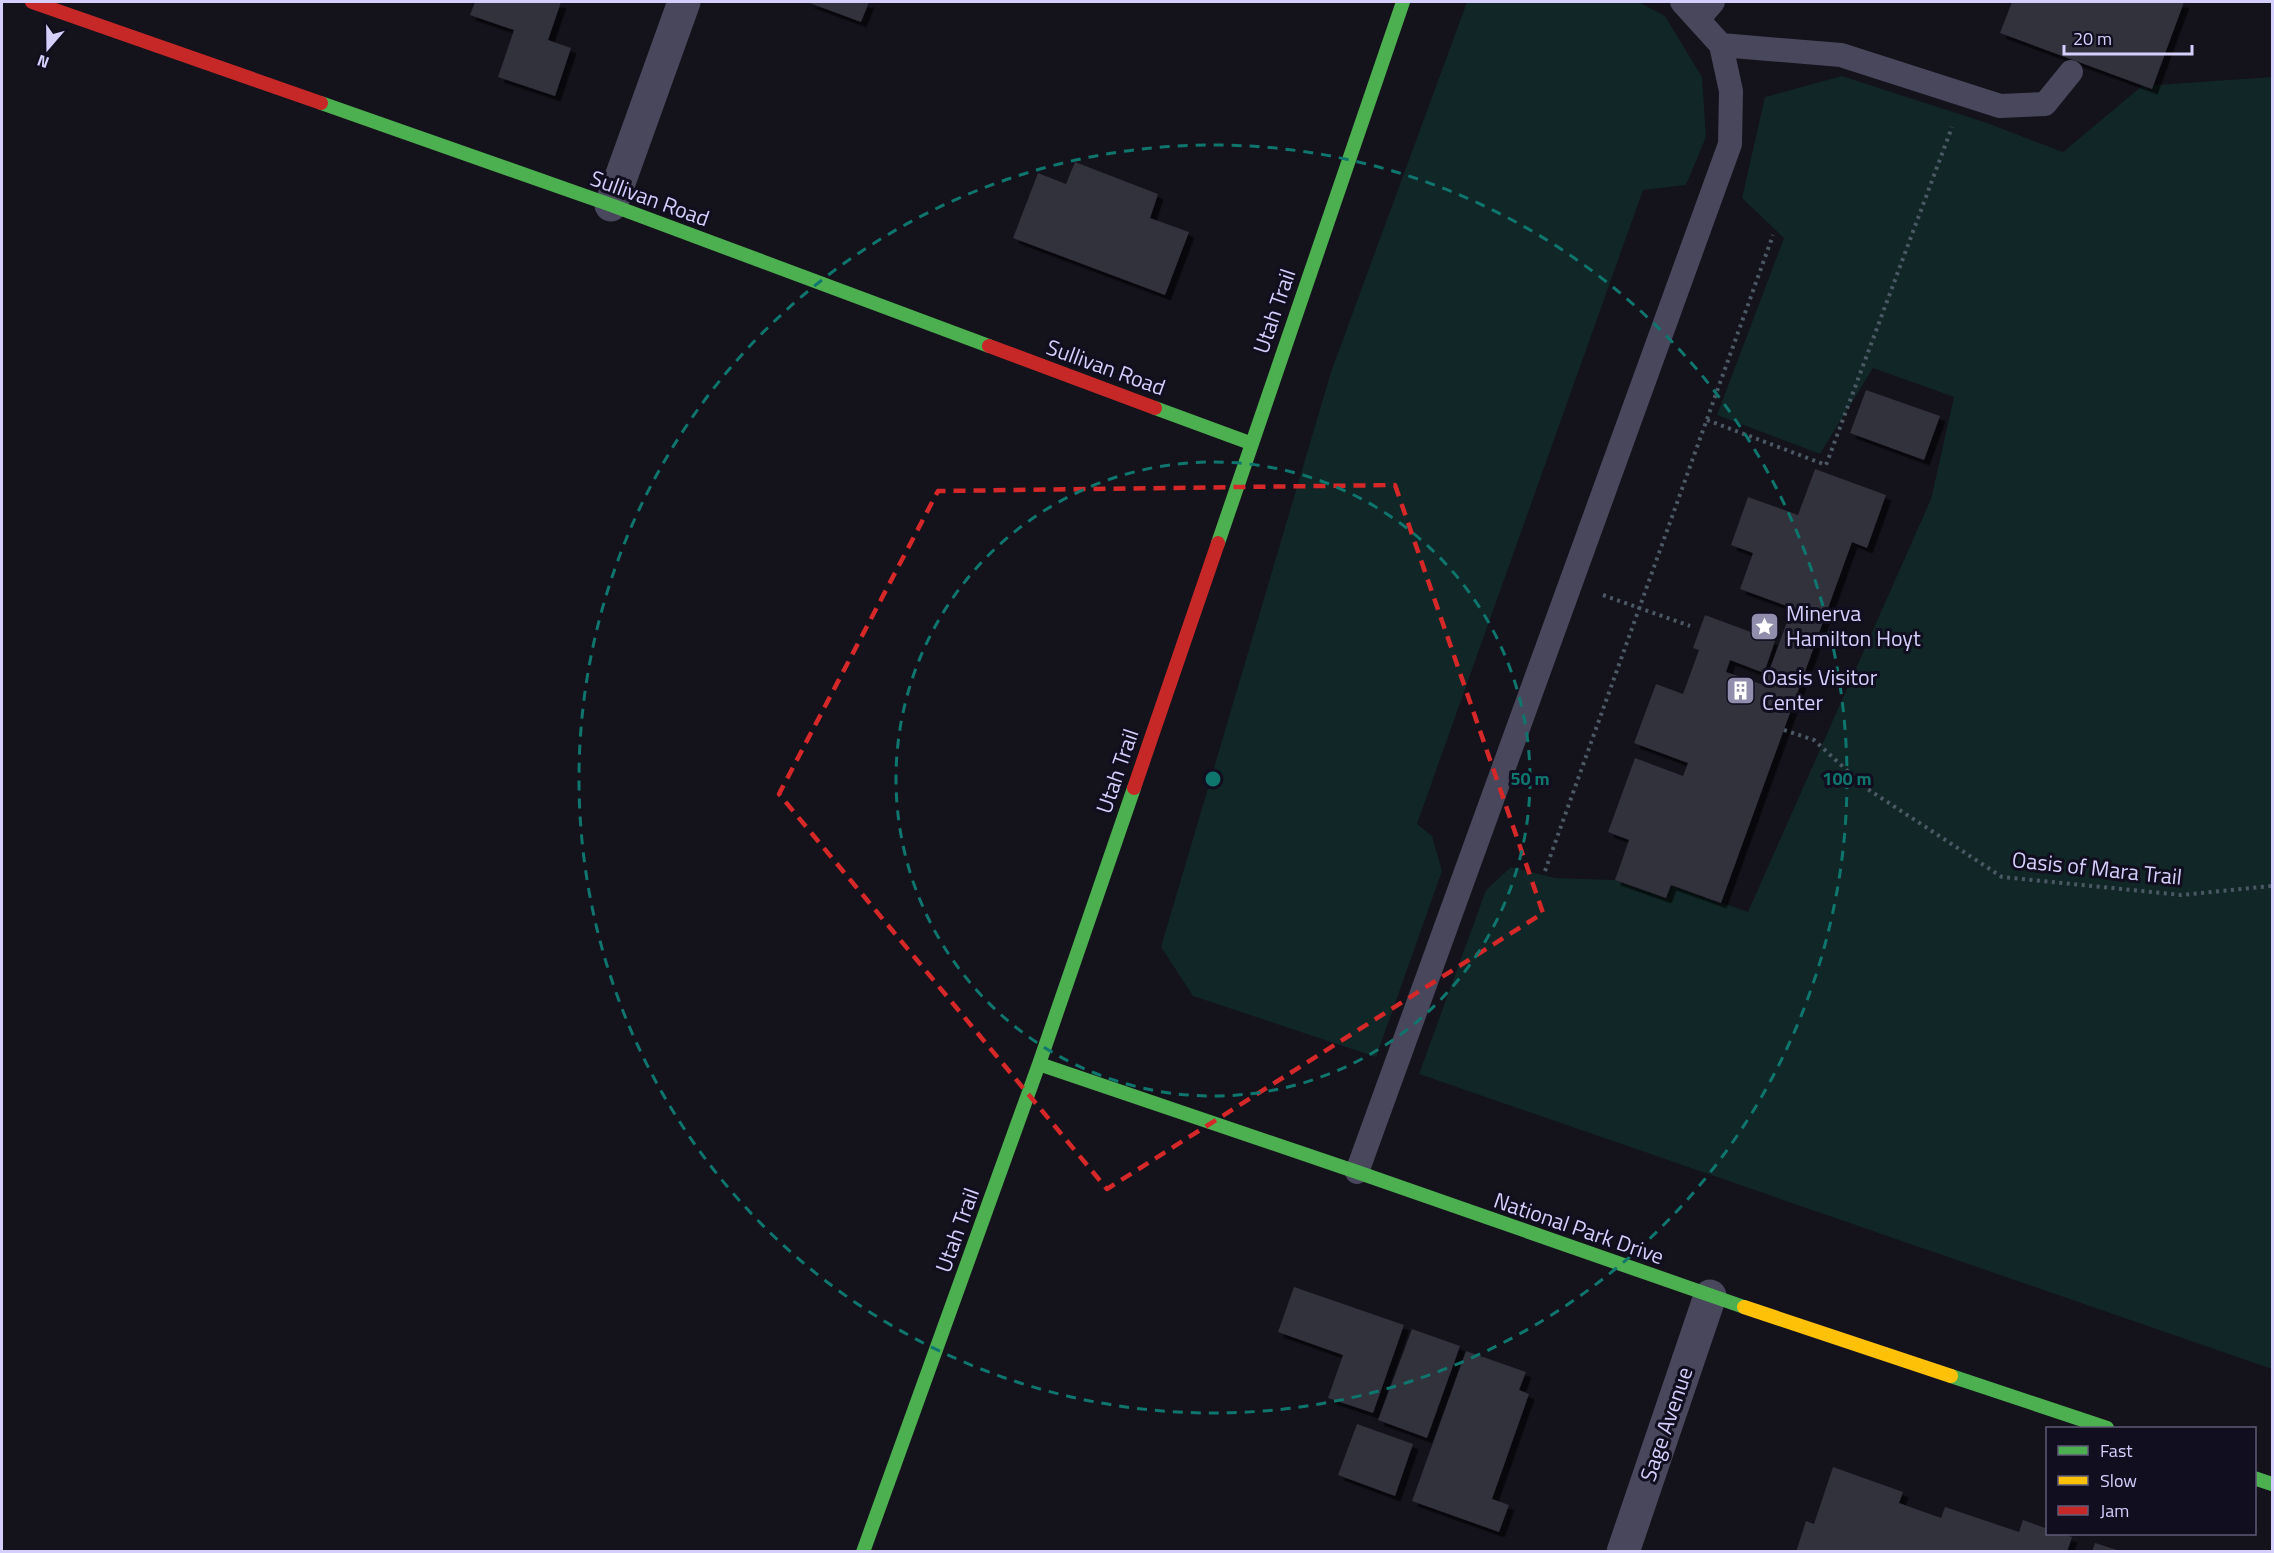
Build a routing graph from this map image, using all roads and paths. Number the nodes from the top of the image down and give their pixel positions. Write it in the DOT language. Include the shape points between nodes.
graph roads {
  1 [pos="32,2"];
  2 [pos="684,2"];
  3 [pos="1403,2"];
  4 [pos="1698,7"];
  5 [pos="1722,45"];
  6 [pos="2071,72"];
  7 [pos="1964,95"];
  8 [pos="611,205"];
  9 [pos="1773,235"];
  10 [pos="1707,420"];
  11 [pos="1250,443"];
  12 [pos="1571,583"];
  13 [pos="1639,608"];
  14 [pos="1690,626"];
  15 [pos="1784,730"];
  16 [pos="1545,871"];
  17 [pos="2272,886"];
  18 [pos="1039,1064"];
  19 [pos="1357,1172"];
  20 [pos="1710,1296"];
  21 [pos="2104,1427"];
  22 [pos="2256,1479"];
  23 [pos="2272,1484"];
  24 [pos="863,1551"];
  25 [pos="1623,1551"];
  1 -- 8 [label="street, Sullivan Road"];
  2 -- 8 [label="street"];
  3 -- 11 [label="street, Utah Trail"];
  4 -- 5 [label="lane"];
  5 -- 7 [label="lane" via="1841,55"];
  5 -- 12 [label="lane" via="1731,91 1730,144"];
  6 -- 7 [label="lane" via="2045,104 2000,106"];
  7 -- 10 [label="path" via="1826,465"];
  8 -- 11 [label="street, Sullivan Road"];
  9 -- 10 [label="path"];
  10 -- 13 [label="path"];
  11 -- 18 [label="street, Utah Trail"];
  12 -- 13 [label="path"];
  12 -- 19 [label="lane"];
  13 -- 14 [label="path"];
  13 -- 16 [label="path"];
  15 -- 17 [label="path, Oasis of Mara Trail" via="1814,740 1866,788 2002,877 2181,895"];
  18 -- 19 [label="street, National Park Drive"];
  18 -- 24 [label="street, Utah Trail"];
  19 -- 20 [label="street, National Park Drive"];
  20 -- 21 [label="street, National Park Drive"];
  20 -- 25 [label="street, Sage Avenue"];
  22 -- 23 [label="street"];
}
